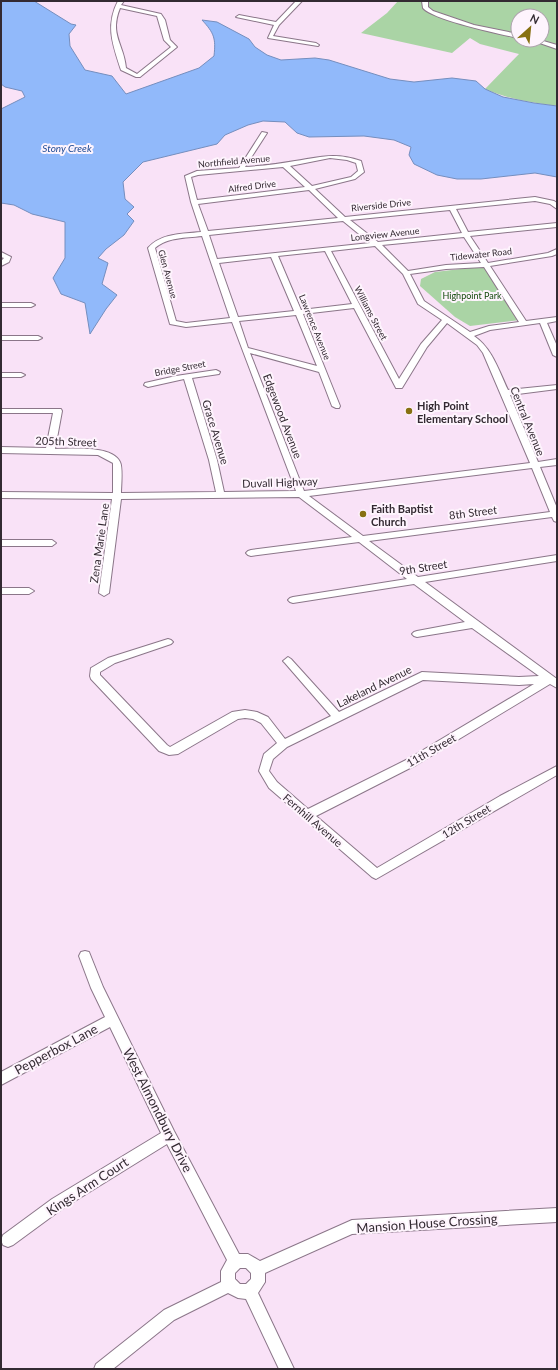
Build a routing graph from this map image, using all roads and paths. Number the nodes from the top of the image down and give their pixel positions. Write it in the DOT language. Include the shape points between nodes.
graph roads {
  1 [pos="299,1"];
  2 [pos="425,1"];
  3 [pos="120,3"];
  4 [pos="240,17"];
  5 [pos="277,24"];
  6 [pos="510,34"];
  7 [pos="553,38"];
  8 [pos="550,39"];
  9 [pos="316,45"];
  10 [pos="264,133"];
  11 [pos="285,165"];
  12 [pos="241,169"];
  13 [pos="188,180"];
  14 [pos="312,188"];
  15 [pos="194,202"];
  16 [pos="452,207"];
  17 [pos="557,207"];
  18 [pos="344,219"];
  19 [pos="557,225"];
  20 [pos="205,234"];
  21 [pos="466,235"];
  22 [pos="377,244"];
  23 [pos="327,249"];
  24 [pos="557,251"];
  25 [pos="1,254"];
  26 [pos="274,255"];
  27 [pos="214,261"];
  28 [pos="1,264"];
  29 [pos="486,265"];
  30 [pos="406,274"];
  31 [pos="1,305"];
  32 [pos="31,305"];
  33 [pos="356,306"];
  34 [pos="299,312"];
  35 [pos="235,319"];
  36 [pos="557,319"];
  37 [pos="446,320"];
  38 [pos="543,321"];
  39 [pos="524,323"];
  40 [pos="470,336"];
  41 [pos="1,338"];
  42 [pos="38,338"];
  43 [pos="245,349"];
  44 [pos="557,355"];
  45 [pos="322,370"];
  46 [pos="216,372"];
  47 [pos="1,374"];
  48 [pos="21,375"];
  49 [pos="187,376"];
  50 [pos="148,385"];
  51 [pos="557,387"];
  52 [pos="505,393"];
  53 [pos="336,406"];
  54 [pos="1,411"];
  55 [pos="1,450"];
  56 [pos="50,451"];
  57 [pos="557,462"];
  58 [pos="534,466"];
  59 [pos="301,494"];
  60 [pos="1,495"];
  61 [pos="220,495"];
  62 [pos="117,496"];
  63 [pos="556,516"];
  64 [pos="360,539"];
  65 [pos="1,543"];
  66 [pos="52,543"];
  67 [pos="251,553"];
  68 [pos="557,558"];
  69 [pos="415,581"];
  70 [pos="1,591"];
  71 [pos="29,591"];
  72 [pos="104,593"];
  73 [pos="293,600"];
  74 [pos="474,624"];
  75 [pos="417,634"];
  76 [pos="168,642"];
  77 [pos="288,661"];
  78 [pos="554,681"];
  79 [pos="338,717"];
  80 [pos="283,744"];
  81 [pos="268,757"];
  82 [pos="557,770"];
  83 [pos="308,816"];
  84 [pos="376,874"];
  85 [pos="85,956"];
  86 [pos="112,1019"];
  87 [pos="1,1079"];
  88 [pos="169,1135"];
  89 [pos="557,1215"];
  90 [pos="8,1240"];
  91 [pos="236,1262"];
  92 [pos="257,1269"];
  93 [pos="230,1285"];
  94 [pos="249,1290"];
  95 [pos="101,1369"];
  96 [pos="287,1369"];
  1 -- 5 [label="street"];
  2 -- 6 [label="street" via="426,9 431,12 473,26"];
  3 -- 3 [label="street" via="113,17 112,28 123,60 123,69 138,76 174,47 167,40 162,20 158,15"];
  4 -- 5 [label="street"];
  5 -- 9 [label="street" via="270,37"];
  7 -- 8 [label="street"];
  10 -- 12 [label="street"];
  11 -- 12 [label="street, Northfield Avenue"];
  11 -- 14 [label="street, Central Avenue"];
  11 -- 14 [label="street, Northfield Avenue" via="328,156 345,157 359,162 361,172 353,178"];
  12 -- 13 [label="street, Northfield Avenue" via="197,173 188,176"];
  13 -- 15 [label="street, Edgewood Avenue"];
  14 -- 15 [label="street, Alfred Drive"];
  14 -- 18 [label="street, Central Avenue"];
  15 -- 20 [label="street, Edgewood Avenue"];
  16 -- 17 [label="street, Riverside Drive" via="535,199 552,202"];
  16 -- 18 [label="street, Riverside Drive"];
  16 -- 21 [label="street"];
  18 -- 20 [label="street, Riverside Drive"];
  18 -- 22 [label="street, Central Avenue"];
  19 -- 21 [label="street, Longview Avenue"];
  20 -- 27 [label="street, Edgewood Avenue"];
  20 -- 35 [label="street, Glen Avenue" via="171,237 151,248 173,322 186,325"];
  21 -- 22 [label="street, Longview Avenue"];
  21 -- 29 [label="street"];
  22 -- 23 [label="street, Longview Avenue"];
  22 -- 30 [label="street, Central Avenue"];
  23 -- 26 [label="street, Longview Avenue"];
  23 -- 33 [label="street, Williams Street"];
  24 -- 29 [label="street, Tidewater Road"];
  25 -- 28 [label="street" via="8,257 7,261"];
  26 -- 27 [label="street, Longview Avenue"];
  26 -- 34 [label="street, Lawrence Avenue"];
  27 -- 35 [label="street, Edgewood Avenue"];
  29 -- 30 [label="street, Tidewater Road" via="446,267"];
  29 -- 39 [label="street"];
  30 -- 37 [label="street, Central Avenue" via="421,302"];
  31 -- 32 [label="street"];
  33 -- 34 [label="street"];
  33 -- 37 [label="street, Williams Street" via="398,386 424,346"];
  34 -- 35 [label="street"];
  34 -- 45 [label="street, Lawrence Avenue"];
  35 -- 43 [label="street, Edgewood Avenue"];
  36 -- 38 [label="street"];
  37 -- 40 [label="street, Central Avenue"];
  38 -- 39 [label="street"];
  38 -- 44 [label="street"];
  39 -- 40 [label="street" via="489,328"];
  40 -- 52 [label="street, Central Avenue" via="480,343 487,353"];
  41 -- 42 [label="street"];
  43 -- 45 [label="street"];
  43 -- 59 [label="street, Edgewood Avenue"];
  45 -- 53 [label="street, Lawrence Avenue"];
  46 -- 49 [label="street, Bridge Street"];
  47 -- 48 [label="street"];
  49 -- 50 [label="street, Bridge Street"];
  49 -- 61 [label="street, Grace Avenue" via="215,466"];
  51 -- 52 [label="street"];
  52 -- 58 [label="street, Central Avenue"];
  54 -- 56 [label="street" via="58,411"];
  55 -- 56 [label="street, 205th Street"];
  56 -- 62 [label="street, 205th Street" via="99,452 114,459 117,463"];
  57 -- 58 [label="street, Duvall Highway"];
  58 -- 59 [label="street, Duvall Highway"];
  58 -- 63 [label="street, Central Avenue"];
  59 -- 61 [label="street, Duvall Highway"];
  59 -- 64 [label="street"];
  60 -- 62 [label="street, Duvall Highway"];
  61 -- 62 [label="street, Duvall Highway"];
  62 -- 72 [label="street, Zena Marie Lane"];
  63 -- 64 [label="street, 8th Street"];
  64 -- 67 [label="street, 8th Street"];
  64 -- 69 [label="street"];
  65 -- 66 [label="street"];
  68 -- 69 [label="street, 9th Street"];
  69 -- 73 [label="street, 9th Street"];
  69 -- 74 [label="street"];
  70 -- 71 [label="street"];
  74 -- 75 [label="street"];
  74 -- 78 [label="street"];
  76 -- 80 [label="street" via="120,657 95,671 95,676 163,748 174,750 236,715 245,714 254,714 265,719"];
  77 -- 79 [label="street"];
  78 -- 79 [label="street, Lakeland Avenue" via="422,676"];
  78 -- 83 [label="street, 11th Street" via="412,762"];
  79 -- 80 [label="street, Lakeland Avenue"];
  80 -- 81 [label="street, Lakeland Avenue"];
  81 -- 83 [label="street, Fernhill Avenue" via="264,771 273,785"];
  82 -- 84 [label="street, 12th Street"];
  83 -- 84 [label="street, Fernhill Avenue"];
  85 -- 86 [label="street, West Almondbury Drive"];
  86 -- 87 [label="street, Pepperbox Lane"];
  86 -- 88 [label="street, West Almondbury Drive"];
  88 -- 90 [label="street, Kings Arm Court" via="57,1204"];
  88 -- 91 [label="street, West Almondbury Drive"];
  89 -- 92 [label="street, Mansion House Crossing" via="352,1227"];
  91 -- 92 [label="street" via="250,1262"];
  91 -- 93 [label="street" via="228,1269"];
  92 -- 94 [label="street" via="258,1279"];
  93 -- 94 [label="street" via="236,1291"];
  93 -- 95 [label="street" via="169,1315"];
  94 -- 96 [label="street"];
}
